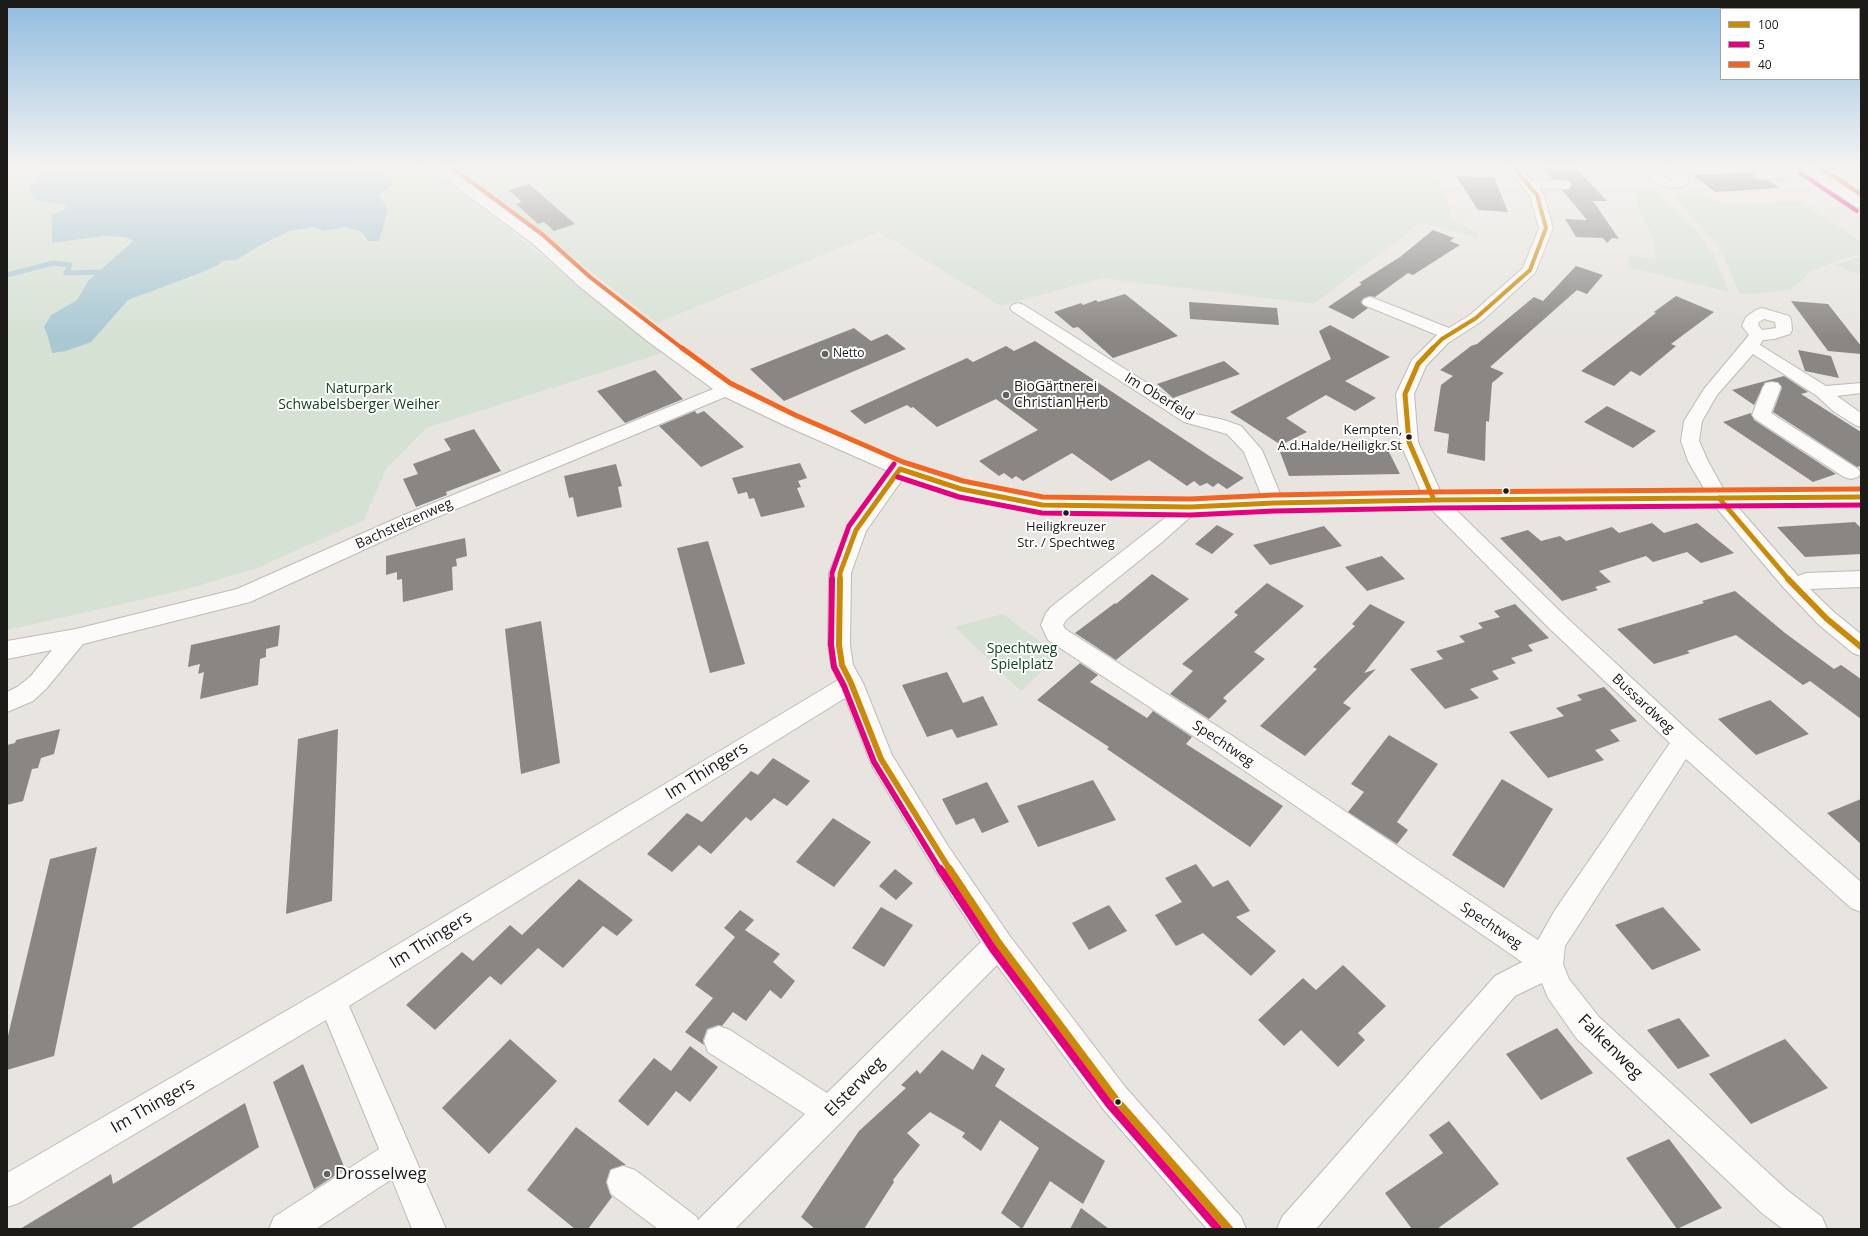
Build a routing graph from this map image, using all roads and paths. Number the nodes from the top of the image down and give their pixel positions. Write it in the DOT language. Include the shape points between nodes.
graph roads {
  1 [pos="515,224"];
  2 [pos="1545,224"];
  3 [pos="1370,302"];
  4 [pos="1018,308"];
  5 [pos="1450,334"];
  6 [pos="1772,387"];
  7 [pos="1861,388"];
  8 [pos="726,390"];
  9 [pos="1823,392"];
  10 [pos="1861,421"];
  11 [pos="900,469"];
  12 [pos="1851,473"];
  13 [pos="1861,497"];
  14 [pos="1719,498"];
  15 [pos="1434,500"];
  16 [pos="1274,503"];
  17 [pos="1190,507"];
  18 [pos="1861,579"];
  19 [pos="1806,581"];
  20 [pos="76,636"];
  21 [pos="1861,647"];
  22 [pos="7,650"];
  23 [pos="851,683"];
  24 [pos="7,702"];
  25 [pos="1684,742"];
  26 [pos="1861,899"];
  27 [pos="999,944"];
  28 [pos="1549,964"];
  29 [pos="332,1000"];
  30 [pos="719,1041"];
  31 [pos="829,1112"];
  32 [pos="398,1156"];
  33 [pos="623,1182"];
  34 [pos="7,1191"];
  35 [pos="286,1229"];
  36 [pos="429,1229"];
  37 [pos="685,1229"];
  38 [pos="711,1229"];
  39 [pos="1229,1229"];
  40 [pos="1294,1229"];
  41 [pos="1810,1229"];
  1 -- 8 [label="street" via="652,336"];
  2 -- 5 [label="street" via="1546,228 1530,270 1476,318"];
  3 -- 5 [label="street"];
  4 -- 16 [label="street, Im Oberfeld" via="1190,418 1234,430 1253,450"];
  5 -- 15 [label="street" via="1418,364 1406,394 1409,442"];
  6 -- 12 [label="street" via="1761,415"];
  7 -- 9 [label="street"];
  8 -- 11 [label="street"];
  8 -- 20 [label="street, Bachstelzenweg" via="411,520 242,596"];
  9 -- 10 [label="street" via="1839,407"];
  9 -- 14 [label="street" via="1755,341 1710,393 1693,421 1690,441 1698,462"];
  11 -- 17 [label="street" via="961,489 1042,505"];
  11 -- 23 [label="street" via="856,530 840,573 839,645 842,665"];
  13 -- 14 [label="street"];
  14 -- 15 [label="street"];
  14 -- 21 [label="street" via="1791,582 1827,619"];
  15 -- 16 [label="street"];
  15 -- 25 [label="street, Bussardweg" via="1558,623"];
  16 -- 17 [label="street"];
  17 -- 28 [label="street, Spechtweg" via="1058,612 1052,625 1056,634 1222,742 1404,868"];
  18 -- 19 [label="street"];
  20 -- 22 [label="street, Bachstelzenweg"];
  20 -- 24 [label="street" via="38,683 25,694"];
  23 -- 27 [label="street" via="881,759 939,854"];
  23 -- 29 [label="street, Im Thingers"];
  25 -- 26 [label="street, Bussardweg"];
  25 -- 28 [label="street, Falkenweg" via="1565,919 1551,943"];
  27 -- 31 [label="street, Elsterweg"];
  27 -- 39 [label="street" via="1115,1099"];
  28 -- 40 [label="street" via="1505,986"];
  28 -- 41 [label="street, Falkenweg" via="1558,988 1588,1028 1775,1202"];
  29 -- 32 [label="street"];
  29 -- 34 [label="street, Im Thingers"];
  30 -- 31 [label="street"];
  31 -- 38 [label="street, Elsterweg"];
  32 -- 35 [label="street"];
  32 -- 36 [label="street"];
  33 -- 37 [label="street"];
}
